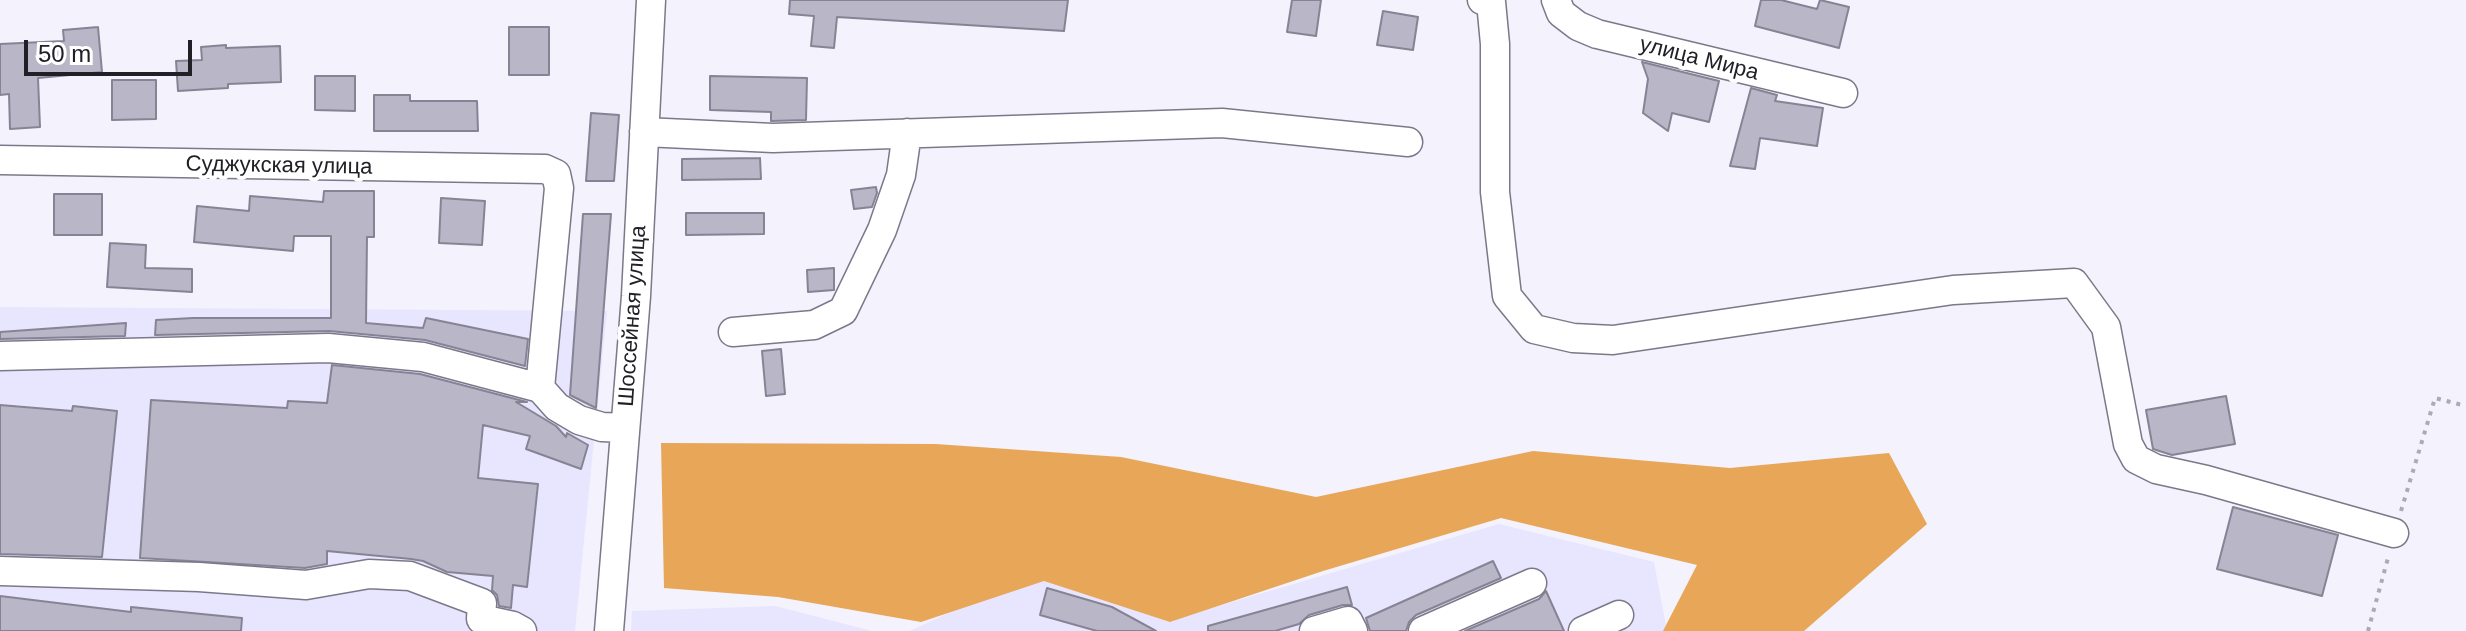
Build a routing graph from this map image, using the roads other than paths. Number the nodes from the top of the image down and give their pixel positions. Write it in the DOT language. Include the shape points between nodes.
graph roads {
  1 [pos="651,0"];
  2 [pos="1486,1"];
  3 [pos="1559,6"];
  4 [pos="1843,93"];
  5 [pos="644,132"];
  6 [pos="907,133"];
  7 [pos="1408,142"];
  8 [pos="0,160"];
  9 [pos="733,332"];
  10 [pos="0,356"];
  11 [pos="540,388"];
  12 [pos="625,428"];
  13 [pos="2394,533"];
  14 [pos="0,571"];
  15 [pos="1532,583"];
  16 [pos="1619,615"];
  17 [pos="478,625"];
  18 [pos="522,631"];
  19 [pos="609,631"];
  20 [pos="1314,631"];
  21 [pos="1353,631"];
  22 [pos="1423,631"];
  23 [pos="1583,631"];
  1 -- 5 [label="street, Шоссейная улица"];
  2 -- 13 [label="street" via="1495,44 1495,192 1507,296 1534,329 1613,340 1953,290 2074,283 2106,327 2128,444 2136,459 2156,469"];
  3 -- 4 [label="street, улица Мира" via="1578,26 1597,34"];
  5 -- 6 [label="street" via="773,138"];
  5 -- 12 [label="street, Шоссейная улица"];
  6 -- 7 [label="street" via="1222,123"];
  6 -- 9 [label="street" via="901,175 882,230 843,311 814,325"];
  8 -- 11 [label="street, Суджукская улица" via="545,169 556,174 559,188"];
  10 -- 11 [label="street" via="328,348 423,357"];
  11 -- 12 [label="street" via="579,420"];
  12 -- 19 [label="street, Шоссейная улица"];
  14 -- 17 [label="street" via="306,585 369,574 410,576 482,603"];
  15 -- 22 [label="street"];
  16 -- 23 [label="street"];
  17 -- 18 [label="street"];
  20 -- 21 [label="street" via="1348,621"];
}
